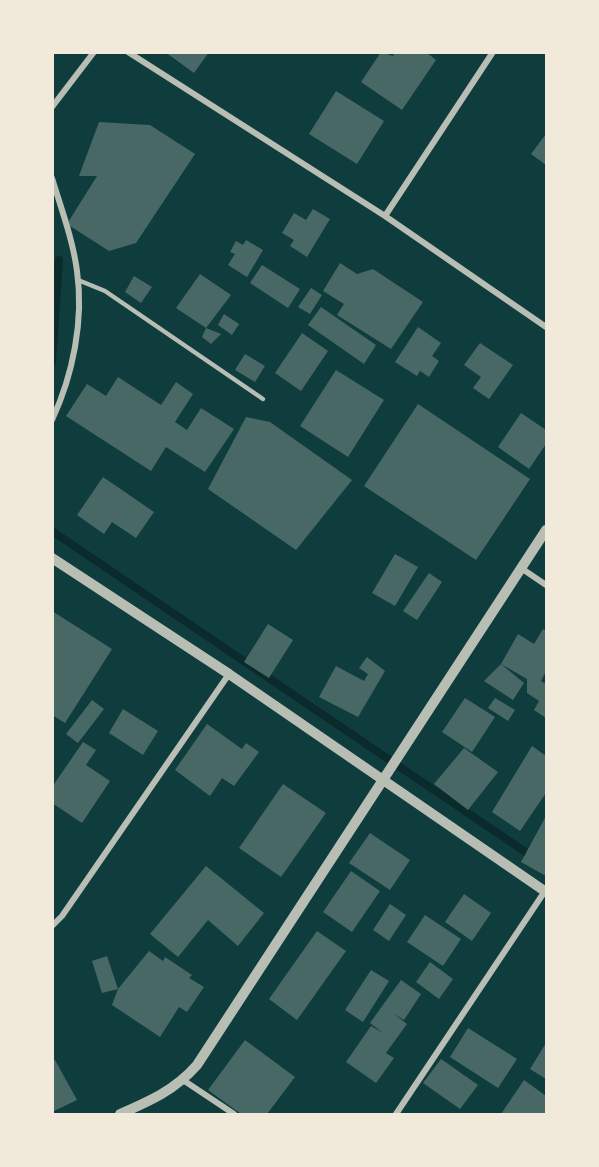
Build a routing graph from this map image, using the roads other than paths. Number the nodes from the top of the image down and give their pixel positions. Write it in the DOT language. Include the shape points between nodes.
graph roads {
  1 [pos="94,52"];
  2 [pos="128,52"];
  3 [pos="493,52"];
  4 [pos="52,107"];
  5 [pos="52,178"];
  6 [pos="386,216"];
  7 [pos="78,280"];
  8 [pos="546,327"];
  9 [pos="263,399"];
  10 [pos="52,420"];
  11 [pos="546,530"];
  12 [pos="52,558"];
  13 [pos="521,568"];
  14 [pos="546,585"];
  15 [pos="228,674"];
  16 [pos="383,782"];
  17 [pos="546,892"];
  18 [pos="52,926"];
  19 [pos="183,1080"];
  20 [pos="120,1114"];
  21 [pos="234,1114"];
  22 [pos="396,1114"];
  1 -- 4 [label="street"];
  2 -- 6 [label="street"];
  3 -- 6 [label="street"];
  5 -- 7 [label="street"];
  6 -- 8 [label="street"];
  7 -- 9 [label="lane" via="105,291"];
  7 -- 10 [label="street" via="68,384"];
  11 -- 13 [label="street"];
  12 -- 15 [label="street"];
  13 -- 14 [label="street"];
  13 -- 16 [label="street"];
  15 -- 16 [label="street"];
  15 -- 18 [label="street"];
  16 -- 17 [label="street"];
  16 -- 19 [label="street" via="197,1065"];
  17 -- 22 [label="street"];
  19 -- 20 [label="street" via="163,1095"];
  19 -- 21 [label="street"];
}
